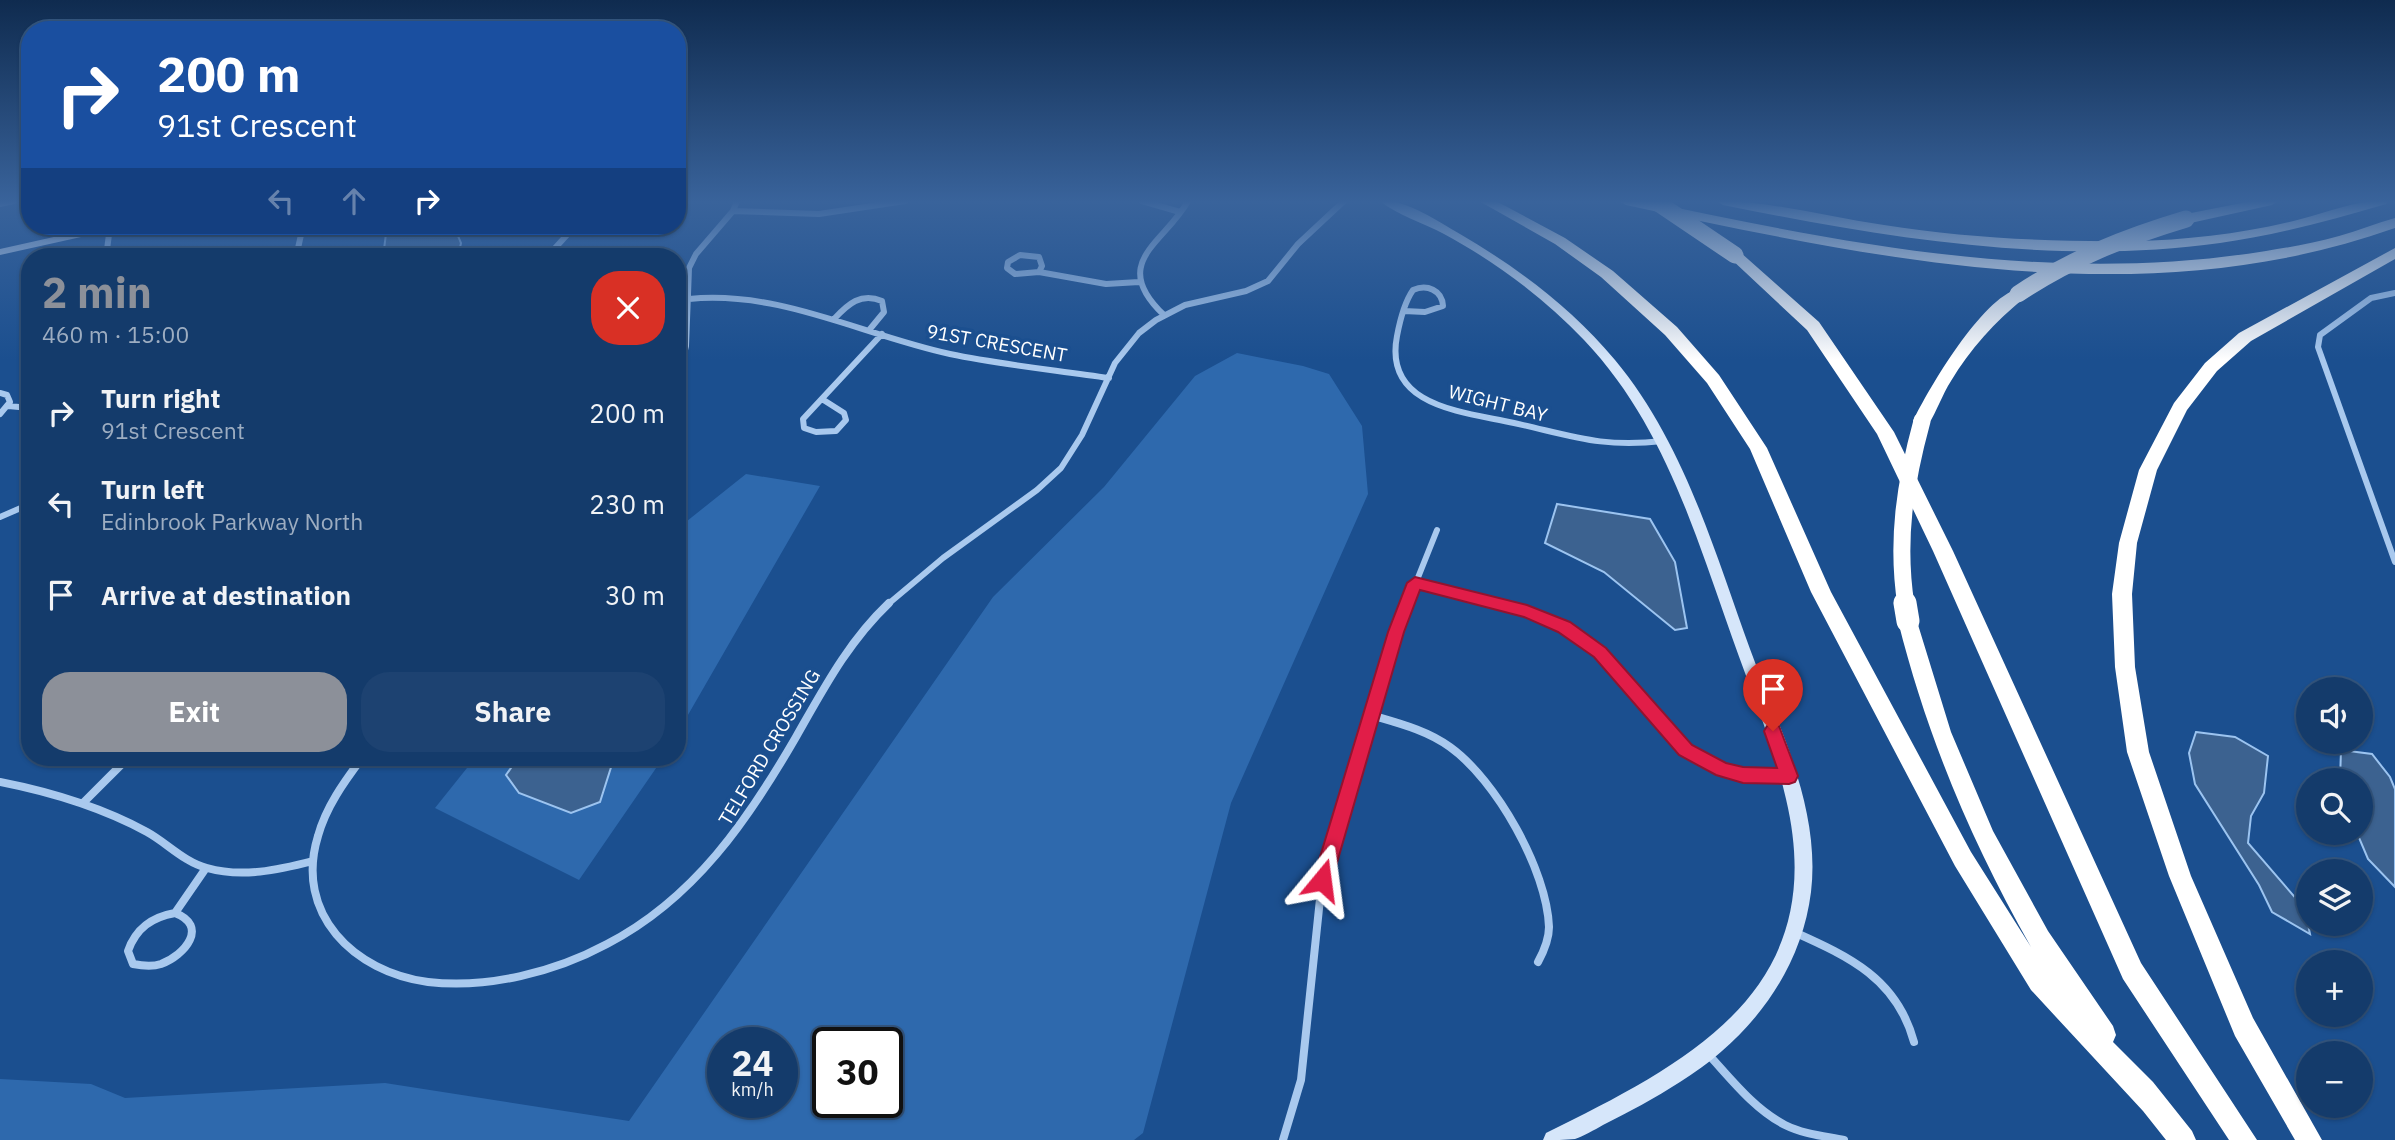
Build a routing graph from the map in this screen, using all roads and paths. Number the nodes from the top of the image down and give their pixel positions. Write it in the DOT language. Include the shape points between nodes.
graph roads {
  1 [pos="696,254"];
  2 [pos="1148,254"];
  3 [pos="1290,254"];
  4 [pos="1486,254"];
  5 [pos="1579,254"];
  6 [pos="1735,254"];
  7 [pos="1900,254"];
  8 [pos="2083,254"];
  9 [pos="2272,254"];
  10 [pos="2393,254"];
  11 [pos="1039,272"];
  12 [pos="1139,282"];
  13 [pos="2395,293"];
  14 [pos="689,299"];
  15 [pos="1405,312"];
  16 [pos="1164,315"];
  17 [pos="834,318"];
  18 [pos="870,329"];
  19 [pos="882,334"];
  20 [pos="686,349"];
  21 [pos="1109,378"];
  22 [pos="0,393"];
  23 [pos="821,399"];
  24 [pos="8,406"];
  25 [pos="21,407"];
  26 [pos="0,414"];
  27 [pos="1663,441"];
  28 [pos="21,508"];
  29 [pos="0,516"];
  30 [pos="1437,530"];
  31 [pos="2395,562"];
  32 [pos="1415,583"];
  33 [pos="1371,715"];
  34 [pos="120,766"];
  35 [pos="357,766"];
  36 [pos="1789,776"];
  37 [pos="0,782"];
  38 [pos="85,802"];
  39 [pos="313,861"];
  40 [pos="206,868"];
  41 [pos="175,912"];
  42 [pos="1793,932"];
  43 [pos="1538,962"];
  44 [pos="1914,1042"];
  45 [pos="1708,1054"];
  46 [pos="2151,1101"];
  47 [pos="1283,1140"];
  48 [pos="1553,1140"];
  49 [pos="1844,1140"];
  50 [pos="2183,1140"];
  51 [pos="2244,1140"];
  52 [pos="2309,1140"];
  1 -- 14 [label="street" via="689,268"];
  2 -- 12 [label="street"];
  3 -- 16 [label="street, TELFORD CROSSING" via="1271,279 1253,288 1202,299"];
  4 -- 27 [label="street" via="1549,300 1612,364"];
  5 -- 46 [label="highway" via="1630,292 1671,331 1732,406 1758,448 1821,592 1963,859 2040,982"];
  6 -- 51 [label="highway, bridge" via="1813,326 1885,432 2132,971"];
  7 -- 9 [label="highway" via="2079,268 2163,266"];
  8 -- 46 [label="highway, bridge" via="1999,309 1960,350 1939,384 1908,470 1900,560 1908,621 1937,727 1962,792 2038,936"];
  10 -- 52 [label="highway" via="2245,337 2211,367 2180,407 2148,470 2128,543 2124,581 2125,667 2138,752 2180,876 2244,1027"];
  11 -- 11 [label="street" via="1042,261 1033,255 1020,255 1008,262 1007,268 1015,274"];
  11 -- 12 [label="street" via="1106,284"];
  12 -- 16 [label="street" via="1149,302"];
  13 -- 31 [label="street" via="2371,298 2319,335 2318,346"];
  14 -- 17 [label="street, 91ST CRESCENT" via="750,298"];
  14 -- 20 [label="street"];
  15 -- 15 [label="street, WIGHT BAY" via="1437,310 1444,300 1436,291 1415,289"];
  15 -- 27 [label="street, WIGHT BAY" via="1396,341 1397,366 1414,390 1436,404 1581,440 1608,444"];
  16 -- 21 [label="street, TELFORD CROSSING" via="1131,341"];
  17 -- 18 [label="street, 91ST CRESCENT"];
  17 -- 18 [label="street" via="851,302 876,298 882,301 884,312"];
  18 -- 19 [label="street, 91ST CRESCENT"];
  19 -- 21 [label="street, 91ST CRESCENT" via="949,354"];
  19 -- 23 [label="street"];
  21 -- 39 [label="street, TELFORD CROSSING" via="1063,465 1045,484 911,582 878,613 825,684 785,757 725,848 678,896 611,943 534,973 493,980 418,980 385,971 358,958 337,939 322,916"];
  22 -- 24 [label="street" via="10,398"];
  23 -- 23 [label="street" via="803,419 804,428 824,434 837,430 847,417 837,404"];
  24 -- 25 [label="street"];
  24 -- 26 [label="street"];
  27 -- 36 [label="street" via="1692,507"];
  28 -- 29 [label="street"];
  30 -- 32 [label="street"];
  32 -- 33 [label="street"];
  32 -- 36 [label="street" via="1519,609 1564,627 1600,652 1685,750 1743,775"];
  33 -- 43 [label="street" via="1424,732 1459,754 1506,816 1532,863 1548,908 1547,943"];
  33 -- 47 [label="street" via="1322,880 1301,1080"];
  34 -- 38 [label="street"];
  35 -- 39 [label="street" via="328,812"];
  36 -- 42 [label="street" via="1804,855"];
  37 -- 38 [label="street"];
  38 -- 40 [label="street"];
  39 -- 40 [label="street" via="267,872"];
  40 -- 41 [label="street"];
  41 -- 41 [label="street" via="192,923 186,946 160,965 133,964 128,951 136,933 154,918"];
  42 -- 44 [label="street" via="1854,960 1875,975 1906,1016"];
  42 -- 45 [label="street" via="1783,961 1758,1002"];
  45 -- 48 [label="street"];
  45 -- 49 [label="street" via="1758,1106 1785,1125"];
  46 -- 50 [label="highway"];
}
